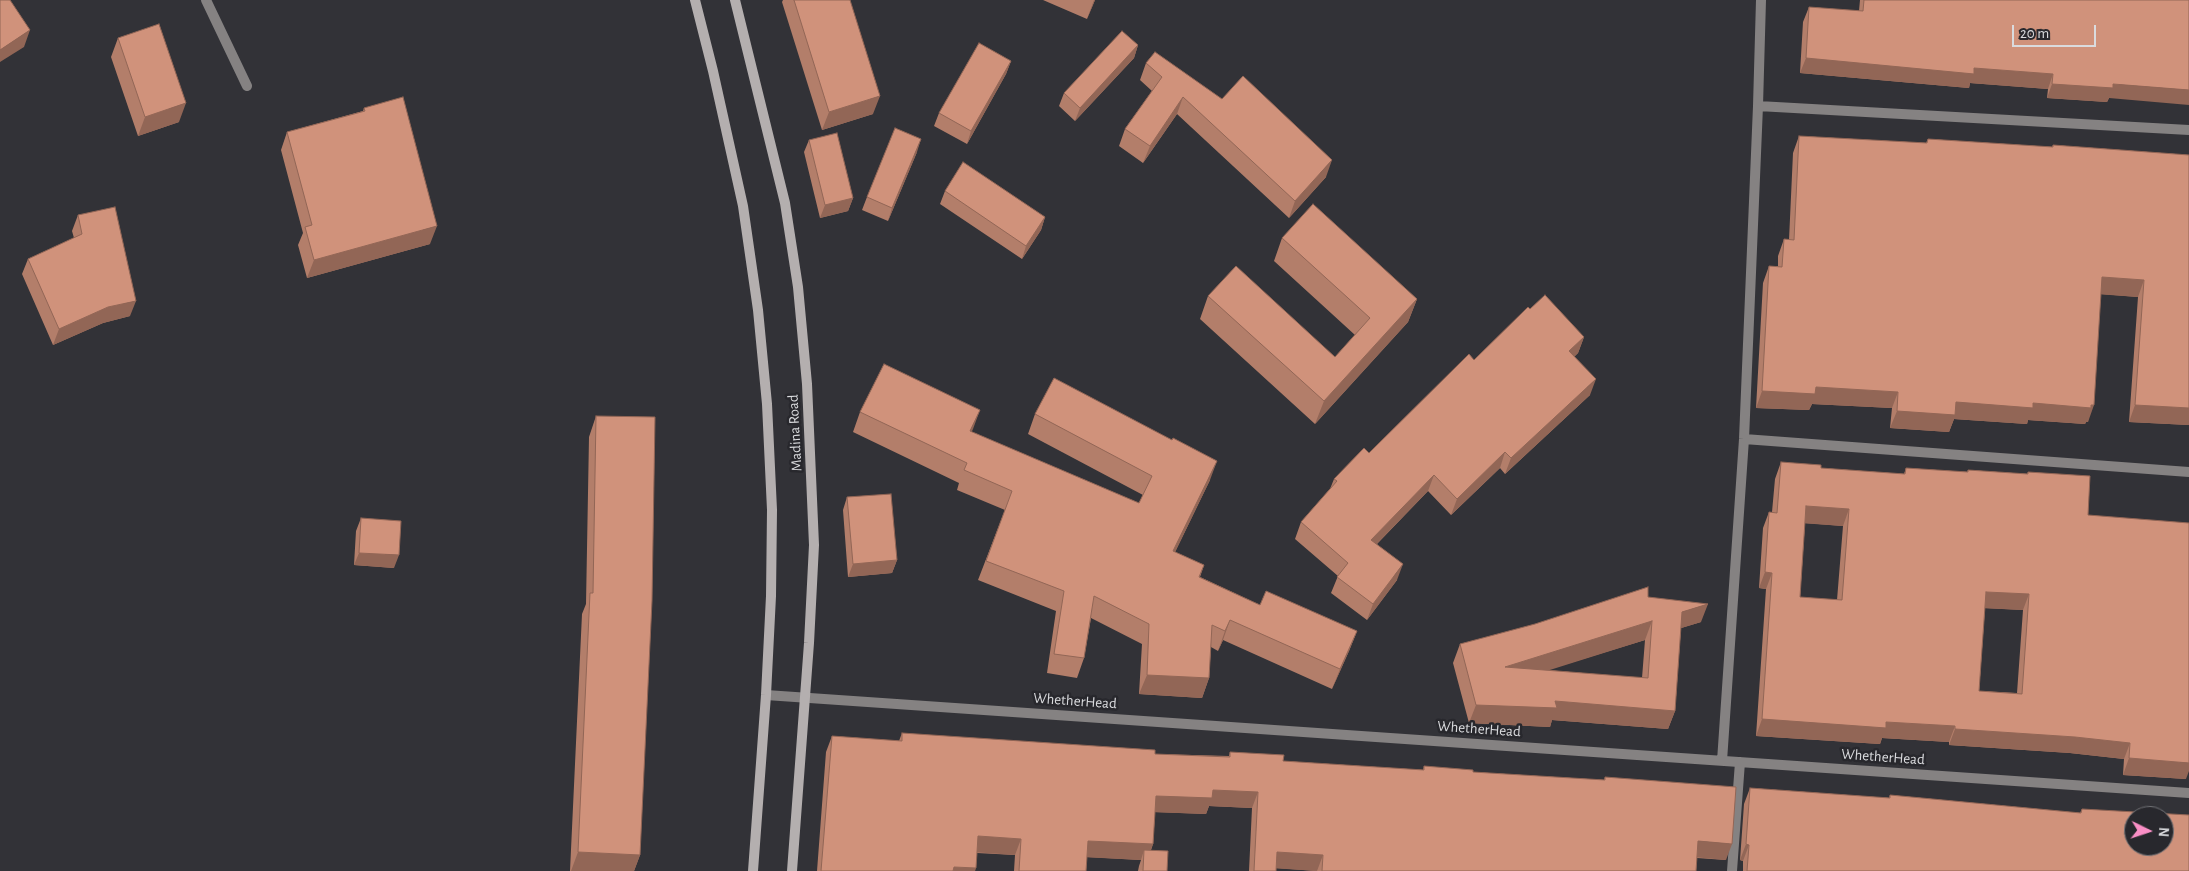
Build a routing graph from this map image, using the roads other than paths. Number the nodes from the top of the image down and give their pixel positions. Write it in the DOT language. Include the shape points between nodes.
graph roads {
  1 [pos="206,0"];
  2 [pos="695,0"];
  3 [pos="735,0"];
  4 [pos="1761,0"];
  5 [pos="247,86"];
  6 [pos="1758,106"];
  7 [pos="2189,130"];
  8 [pos="1744,439"];
  9 [pos="2189,472"];
  10 [pos="766,695"];
  11 [pos="804,697"];
  12 [pos="1722,761"];
  13 [pos="1740,762"];
  14 [pos="2189,794"];
  15 [pos="752,871"];
  16 [pos="792,871"];
  17 [pos="1732,871"];
  1 -- 5 [label="street"];
  2 -- 10 [label="main road, Madina Road" via="744,206 758,310 772,510"];
  3 -- 11 [label="main road, Madina Road" via="785,203 798,287 807,384 814,545"];
  4 -- 6 [label="street"];
  6 -- 7 [label="street"];
  6 -- 8 [label="street"];
  8 -- 9 [label="street"];
  8 -- 12 [label="street"];
  10 -- 11 [label="street, WhetherHead"];
  10 -- 15 [label="main road, Madina Road"];
  11 -- 12 [label="street, WhetherHead"];
  11 -- 16 [label="main road, Madina Road"];
  12 -- 13 [label="street, WhetherHead"];
  13 -- 14 [label="street, WhetherHead"];
  13 -- 17 [label="street"];
}
